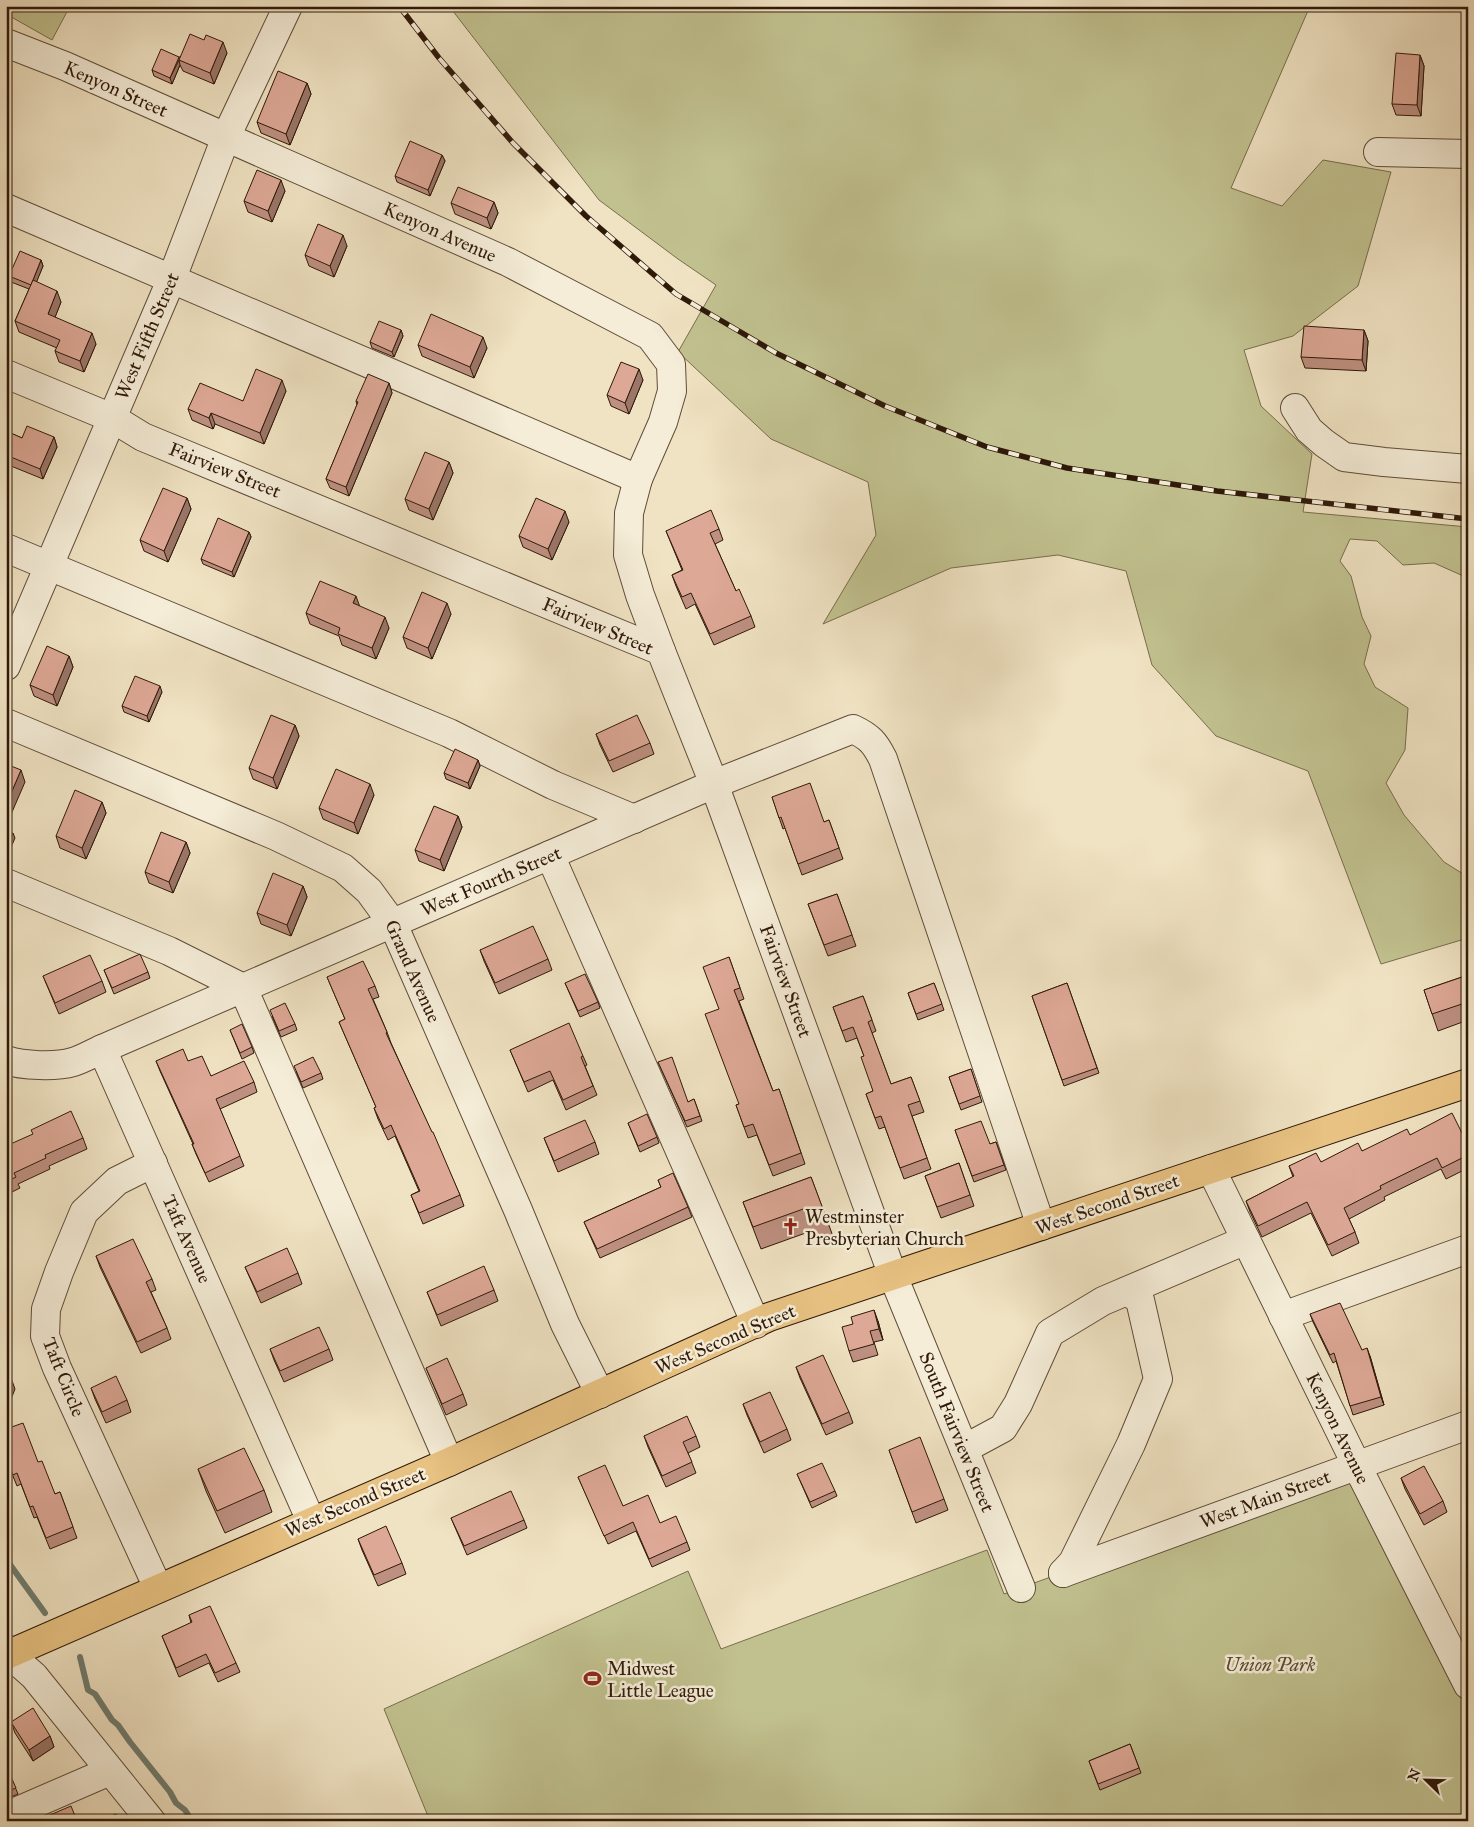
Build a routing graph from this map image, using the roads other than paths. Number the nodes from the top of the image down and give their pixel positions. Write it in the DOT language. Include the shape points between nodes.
graph roads {
  1 [pos="288,6"];
  2 [pos="6,44"];
  3 [pos="226,137"];
  4 [pos="1378,152"];
  5 [pos="1468,154"];
  6 [pos="6,208"];
  7 [pos="172,278"];
  8 [pos="6,374"];
  9 [pos="1295,408"];
  10 [pos="112,418"];
  11 [pos="1468,469"];
  12 [pos="638,479"];
  13 [pos="6,548"];
  14 [pos="49,566"];
  15 [pos="661,651"];
  16 [pos="6,666"];
  17 [pos="6,723"];
  18 [pos="714,784"];
  19 [pos="634,819"];
  20 [pos="550,855"];
  21 [pos="6,883"];
  22 [pos="393,924"];
  23 [pos="243,988"];
  24 [pos="102,1049"];
  25 [pos="6,1060"];
  26 [pos="1468,1083"];
  27 [pos="153,1163"];
  28 [pos="1211,1169"];
  29 [pos="1041,1226"];
  30 [pos="1246,1240"];
  31 [pos="1468,1249"];
  32 [pos="893,1276"];
  33 [pos="1127,1291"];
  34 [pos="1283,1316"];
  35 [pos="756,1324"];
  36 [pos="600,1394"];
  37 [pos="1468,1425"];
  38 [pos="964,1449"];
  39 [pos="449,1462"];
  40 [pos="1357,1466"];
  41 [pos="311,1521"];
  42 [pos="158,1588"];
  43 [pos="1021,1588"];
  44 [pos="7,1652"];
  45 [pos="1468,1685"];
  46 [pos="110,1771"];
  47 [pos="6,1816"];
  48 [pos="151,1821"];
  1 -- 3 [label="street, West Fifth Street"];
  2 -- 3 [label="street, Kenyon Street"];
  3 -- 7 [label="street, West Fifth Street"];
  3 -- 12 [label="street, Kenyon Avenue" via="508,262 650,336 671,364 672,390 663,422"];
  4 -- 5 [label="street"];
  6 -- 7 [label="street"];
  7 -- 10 [label="street, West Fifth Street"];
  7 -- 12 [label="street"];
  8 -- 10 [label="street, Fairview Street"];
  9 -- 11 [label="street" via="1309,430 1344,457"];
  10 -- 14 [label="street, West Fifth Street"];
  10 -- 15 [label="street, Fairview Street" via="143,436"];
  12 -- 15 [label="street" via="629,513 628,555"];
  13 -- 14 [label="street"];
  14 -- 16 [label="street, West Fifth Street"];
  14 -- 19 [label="street" via="448,733 553,785"];
  15 -- 18 [label="street, Fairview Street"];
  17 -- 22 [label="street, Grand Avenue" via="276,836 343,868 369,891"];
  18 -- 19 [label="street, West Fourth Street"];
  18 -- 29 [label="street, West Fourth Street" via="853,730 866,735 876,745"];
  18 -- 32 [label="street, Fairview Street"];
  19 -- 20 [label="street, West Fourth Street"];
  20 -- 22 [label="street, West Fourth Street"];
  20 -- 35 [label="street"];
  21 -- 23 [label="street" via="169,952"];
  22 -- 23 [label="street, West Fourth Street"];
  22 -- 36 [label="street, Grand Avenue" via="565,1324"];
  23 -- 24 [label="street, West Fourth Street"];
  23 -- 39 [label="street"];
  24 -- 25 [label="street" via="72,1062 17,1064"];
  24 -- 27 [label="street, Taft Avenue"];
  26 -- 28 [label="main road, West Second Street"];
  27 -- 41 [label="street, Taft Avenue"];
  27 -- 42 [label="street, Taft Circle" via="117,1181 84,1212 46,1309 45,1336"];
  28 -- 29 [label="main road, West Second Street"];
  28 -- 30 [label="street, Kenyon Avenue"];
  29 -- 32 [label="main road, West Second Street"];
  30 -- 33 [label="street"];
  30 -- 34 [label="street, Kenyon Avenue"];
  31 -- 34 [label="street"];
  32 -- 35 [label="main road, West Second Street"];
  32 -- 38 [label="street, South Fairview Street"];
  33 -- 38 [label="street" via="1103,1301 1050,1333 1004,1428"];
  33 -- 40 [label="street, West Main Street" via="1140,1300 1158,1379 1131,1444 1072,1562 1063,1573"];
  34 -- 40 [label="street, Kenyon Avenue"];
  35 -- 36 [label="main road, West Second Street"];
  36 -- 39 [label="main road, West Second Street"];
  37 -- 40 [label="street, West Main Street"];
  38 -- 43 [label="street, South Fairview Street"];
  39 -- 41 [label="main road, West Second Street"];
  40 -- 45 [label="street, Kenyon Avenue"];
  41 -- 42 [label="main road, West Second Street"];
  42 -- 44 [label="main road, West Second Street"];
  44 -- 46 [label="street" via="34,1676"];
  46 -- 47 [label="street"];
  46 -- 48 [label="street"];
}
